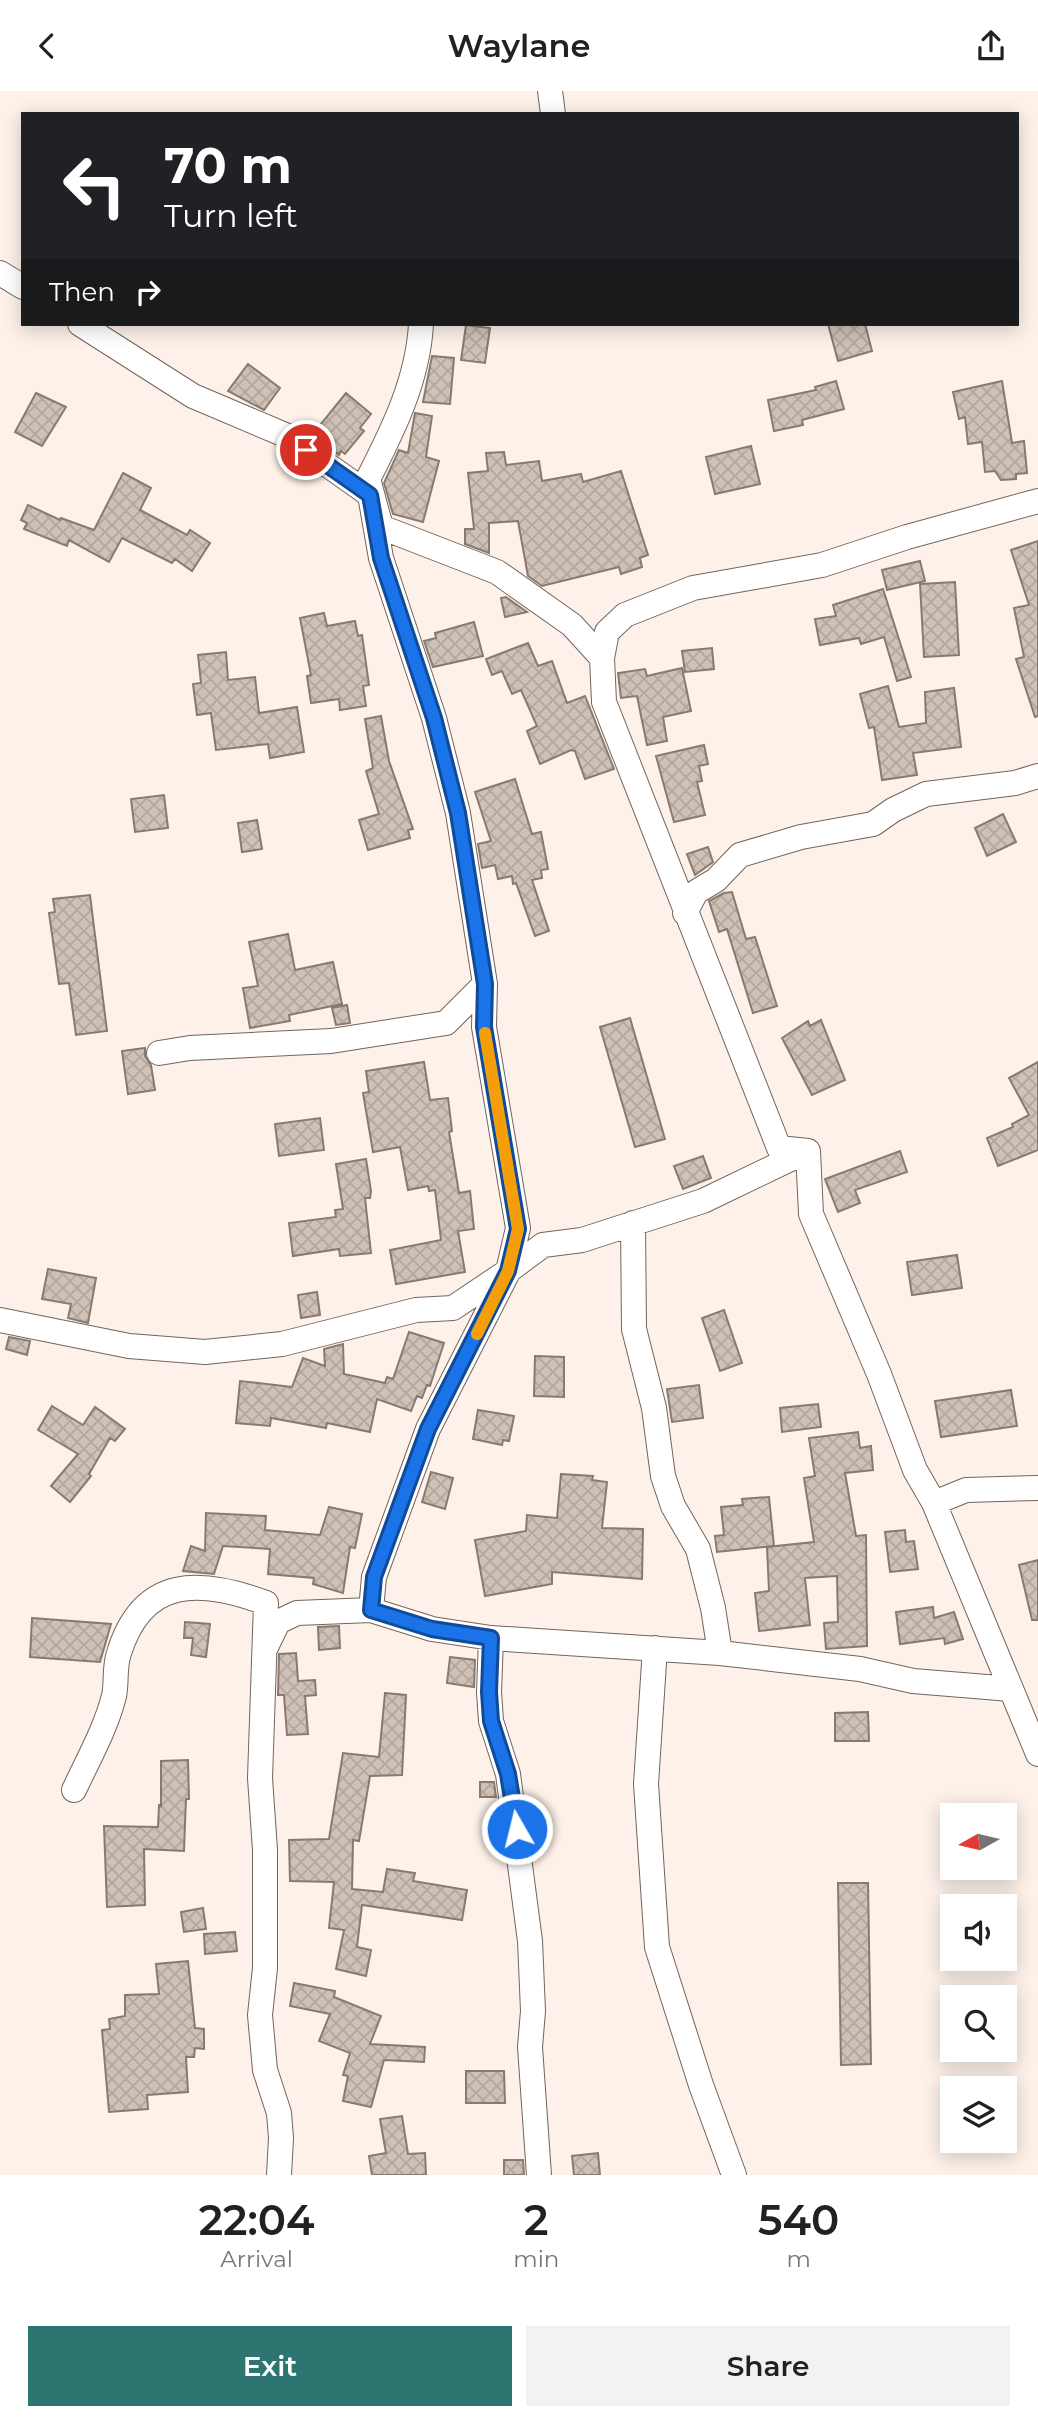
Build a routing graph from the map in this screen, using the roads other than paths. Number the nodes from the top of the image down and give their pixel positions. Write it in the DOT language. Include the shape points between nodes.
graph roads {
  1 [pos="550,91"];
  2 [pos="553,112"];
  3 [pos="0,273"];
  4 [pos="21,287"];
  5 [pos="83,326"];
  6 [pos="421,326"];
  7 [pos="370,495"];
  8 [pos="1038,501"];
  9 [pos="602,658"];
  10 [pos="1038,776"];
  11 [pos="685,913"];
  12 [pos="485,984"];
  13 [pos="159,1053"];
  14 [pos="808,1151"];
  15 [pos="633,1223"];
  16 [pos="508,1271"];
  17 [pos="0,1320"];
  18 [pos="1038,1488"];
  19 [pos="934,1503"];
  20 [pos="371,1610"];
  21 [pos="491,1638"];
  22 [pos="655,1648"];
  23 [pos="720,1653"];
  24 [pos="263,1655"];
  25 [pos="1011,1689"];
  26 [pos="1038,1755"];
  27 [pos="74,1790"];
  28 [pos="279,2175"];
  29 [pos="539,2175"];
  30 [pos="734,2175"];
  1 -- 2 [label="street"];
  3 -- 4 [label="street"];
  5 -- 7 [label="street" via="193,396 285,435"];
  6 -- 7 [label="street" via="419,350 398,419 368,479"];
  7 -- 9 [label="street" via="381,527 497,572 572,625"];
  7 -- 12 [label="street" via="381,558 434,718 458,813"];
  8 -- 9 [label="street" via="822,565 693,588 652,602 616,621 607,632"];
  9 -- 11 [label="street" via="604,702"];
  10 -- 11 [label="street" via="926,794 873,824 740,855 716,880 696,892"];
  11 -- 14 [label="street" via="779,1147"];
  12 -- 13 [label="street" via="446,1023 331,1041"];
  12 -- 16 [label="street" via="484,1027 518,1229"];
  14 -- 15 [label="street" via="704,1201"];
  14 -- 19 [label="street" via="811,1214 915,1470"];
  15 -- 16 [label="street" via="582,1240 543,1245"];
  15 -- 23 [label="street" via="634,1329 654,1408 663,1476 673,1506 698,1549"];
  16 -- 17 [label="street" via="453,1308 416,1310 282,1344 205,1352 129,1346"];
  16 -- 20 [label="street" via="428,1429 374,1577"];
  18 -- 19 [label="street" via="965,1490"];
  19 -- 25 [label="street"];
  20 -- 21 [label="street" via="432,1629"];
  20 -- 24 [label="street" via="297,1613 278,1622"];
  21 -- 22 [label="street"];
  21 -- 29 [label="street" via="491,1721 508,1774 530,1941 530,2046"];
  22 -- 23 [label="street"];
  22 -- 30 [label="street" via="646,1784 657,1947"];
  23 -- 25 [label="street" via="860,1669 913,1681"];
  24 -- 27 [label="street" via="266,1603 244,1595 199,1585 169,1591 136,1613 118,1654 114,1696"];
  24 -- 28 [label="street" via="260,1778 265,1968 260,2015 265,2070 279,2113"];
  25 -- 26 [label="street"];
}
